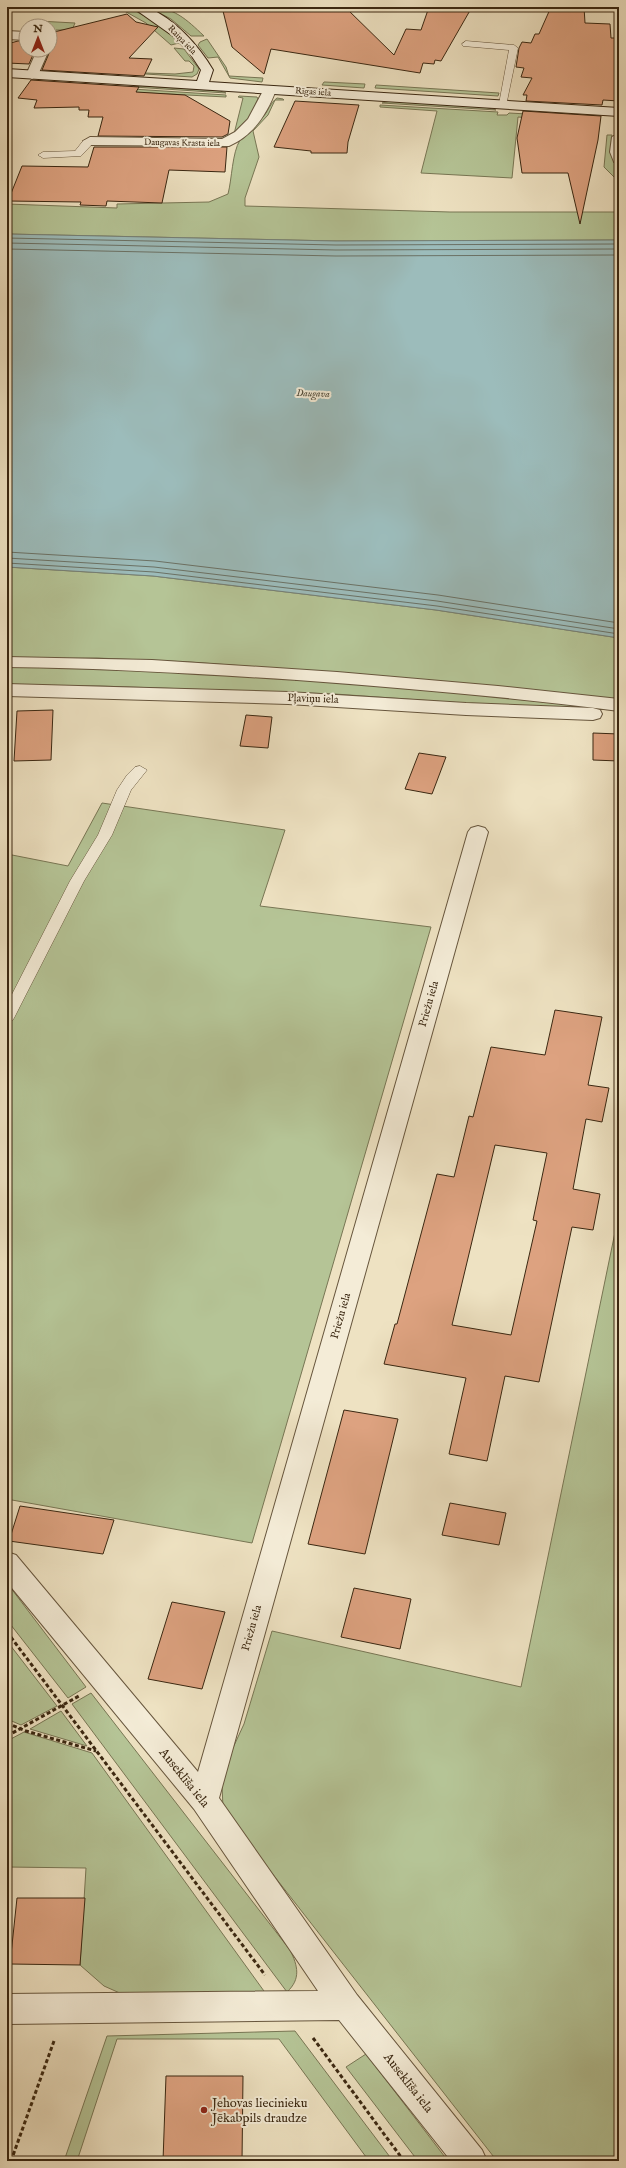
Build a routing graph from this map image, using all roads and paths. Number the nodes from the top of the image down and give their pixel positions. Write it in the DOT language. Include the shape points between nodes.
graph roads {
  1 [pos="138,7"];
  2 [pos="7,35"];
  3 [pos="18,36"];
  4 [pos="466,44"];
  5 [pos="39,58"];
  6 [pos="7,73"];
  7 [pos="32,75"];
  8 [pos="202,85"];
  9 [pos="270,90"];
  10 [pos="503,104"];
  11 [pos="619,112"];
  12 [pos="619,137"];
  13 [pos="90,141"];
  14 [pos="43,155"];
  15 [pos="619,159"];
  16 [pos="7,662"];
  17 [pos="7,690"];
  18 [pos="619,705"];
  19 [pos="619,714"];
  20 [pos="140,770"];
  21 [pos="478,832"];
  22 [pos="7,1018"];
  23 [pos="7,1563"];
  24 [pos="7,1632"];
  25 [pos="104,1681"];
  26 [pos="63,1706"];
  27 [pos="7,1723"];
  28 [pos="21,1729"];
  29 [pos="7,1736"];
  30 [pos="96,1751"];
  31 [pos="204,1800"];
  32 [pos="346,2004"];
  33 [pos="288,2005"];
  34 [pos="65,2008"];
  35 [pos="7,2009"];
  36 [pos="12,2161"];
  37 [pos="404,2161"];
  38 [pos="471,2161"];
  1 -- 8 [label="street, Raiņa iela" via="168,24 189,45 207,70"];
  2 -- 3 [label="street"];
  4 -- 10 [label="lane" via="514,48"];
  5 -- 7 [label="street"];
  6 -- 7 [label="street, Rīgas iela"];
  7 -- 8 [label="street, Rīgas iela"];
  8 -- 9 [label="street, Rīgas iela"];
  9 -- 10 [label="street, Rīgas iela"];
  9 -- 13 [label="street, Daugavas Krasta iela" via="254,119 241,134 224,144"];
  10 -- 11 [label="street, Rīgas iela"];
  12 -- 15 [label="street"];
  13 -- 14 [label="lane" via="78,154"];
  16 -- 18 [label="street" via="129,663 350,678"];
  17 -- 19 [label="street, Pļaviņu iela" via="288,698 474,709"];
  20 -- 22 [label="lane" via="124,790 105,835 77,881"];
  21 -- 31 [label="street, Priežu iela"];
  23 -- 25 [label="street, Auseklīša iela"];
  24 -- 26 [label="path"];
  25 -- 26 [label="path"];
  25 -- 31 [label="street, Auseklīša iela"];
  26 -- 28 [label="path"];
  26 -- 30 [label="path"];
  27 -- 28 [label="path"];
  28 -- 29 [label="path"];
  28 -- 30 [label="path"];
  30 -- 33 [label="path"];
  31 -- 32 [label="street, Auseklīša iela"];
  32 -- 33 [label="street"];
  32 -- 38 [label="street, Auseklīša iela"];
  33 -- 34 [label="street"];
  33 -- 37 [label="path"];
  34 -- 35 [label="street"];
  34 -- 36 [label="path"];
}
